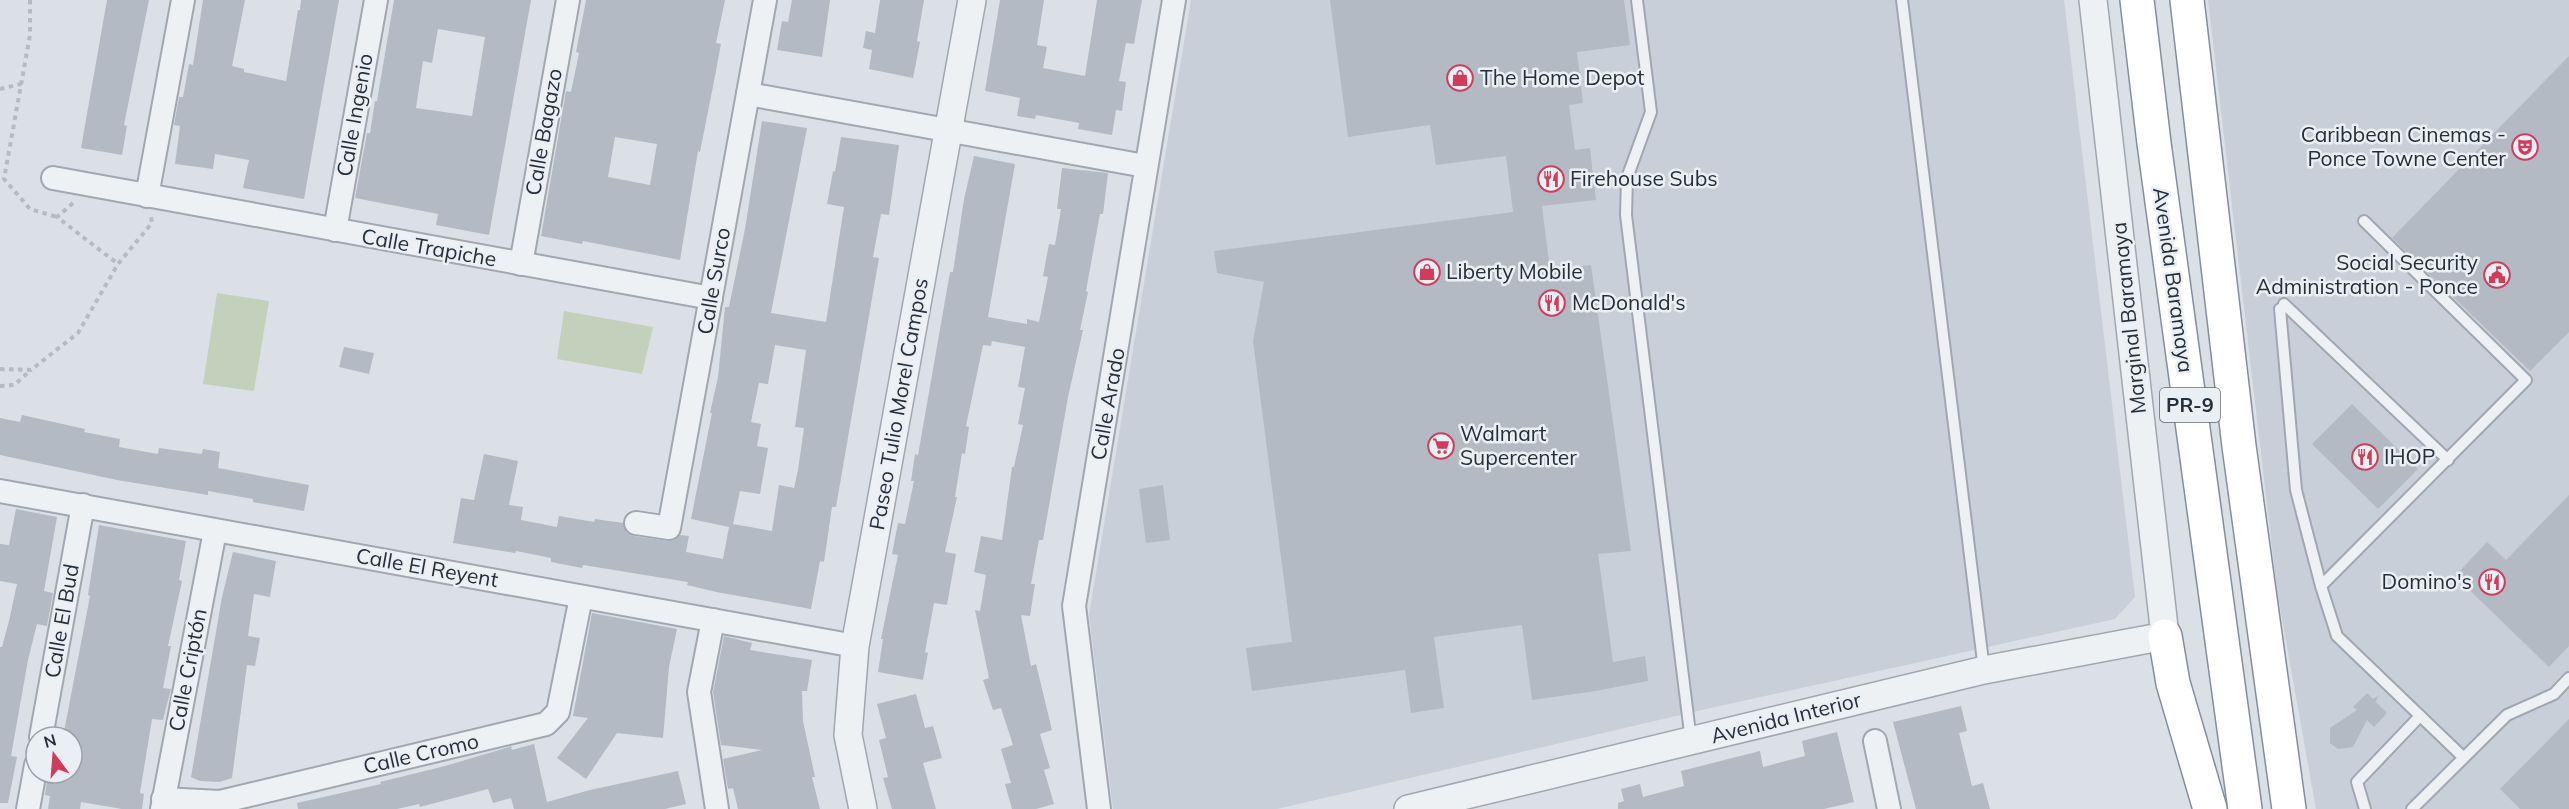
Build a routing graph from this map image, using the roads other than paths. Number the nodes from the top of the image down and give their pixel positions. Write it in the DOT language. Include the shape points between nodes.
graph roads {
  1 [pos="183,0"];
  2 [pos="376,0"];
  3 [pos="568,0"];
  4 [pos="765,0"];
  5 [pos="972,0"];
  6 [pos="1174,0"];
  7 [pos="1637,0"];
  8 [pos="1902,0"];
  9 [pos="2093,0"];
  10 [pos="2137,0"];
  11 [pos="2187,0"];
  12 [pos="748,94"];
  13 [pos="949,129"];
  14 [pos="1145,166"];
  15 [pos="53,178"];
  16 [pos="147,195"];
  17 [pos="2364,221"];
  18 [pos="335,230"];
  19 [pos="521,264"];
  20 [pos="711,298"];
  21 [pos="2448,460"];
  22 [pos="0,490"];
  23 [pos="83,505"];
  24 [pos="636,523"];
  25 [pos="215,531"];
  26 [pos="2321,586"];
  27 [pos="581,597"];
  28 [pos="712,620"];
  29 [pos="2165,636"];
  30 [pos="855,646"];
  31 [pos="1984,670"];
  32 [pos="2569,678"];
  33 [pos="2420,716"];
  34 [pos="43,725"];
  35 [pos="1691,741"];
  36 [pos="1875,741"];
  37 [pos="2463,758"];
  38 [pos="32,785"];
  39 [pos="163,804"];
  40 [pos="28,809"];
  41 [pos="717,809"];
  42 [pos="863,809"];
  43 [pos="1099,809"];
  44 [pos="1408,809"];
  45 [pos="1889,809"];
  46 [pos="2210,809"];
  47 [pos="2245,809"];
  48 [pos="2289,809"];
  49 [pos="2365,809"];
  50 [pos="2412,809"];
  1 -- 16 [label="street"];
  2 -- 18 [label="street, Calle Ingenio"];
  3 -- 19 [label="street, Calle Bagazo"];
  4 -- 12 [label="street, Calle Surco"];
  5 -- 13 [label="street, Paseo Tulio Morel Campos"];
  6 -- 14 [label="street, Calle Arado"];
  7 -- 35 [label="lane" via="1652,112 1627,178 1626,215"];
  8 -- 31 [label="lane"];
  9 -- 29 [label="street, Marginal Baramaya"];
  10 -- 47 [label="highway, Avenida Baramaya / PR-9"];
  11 -- 48 [label="highway, Avenida Baramaya / PR-9" via="2239,446"];
  12 -- 13 [label="street"];
  12 -- 20 [label="street, Calle Surco"];
  13 -- 14 [label="street"];
  13 -- 30 [label="street, Paseo Tulio Morel Campos"];
  14 -- 43 [label="street, Calle Arado" via="1074,606"];
  15 -- 16 [label="street, Calle Trapiche"];
  16 -- 18 [label="street, Calle Trapiche"];
  17 -- 21 [label="lane" via="2526,380"];
  18 -- 19 [label="street, Calle Trapiche"];
  19 -- 20 [label="street, Calle Trapiche"];
  20 -- 24 [label="street, Calle Surco" via="669,528"];
  21 -- 26 [label="lane"];
  21 -- 26 [label="lane" via="2282,307 2296,490"];
  22 -- 23 [label="street, Calle El Reyent"];
  23 -- 25 [label="street, Calle El Reyent"];
  23 -- 34 [label="street, Calle El Bud"];
  25 -- 27 [label="street, Calle El Reyent"];
  25 -- 39 [label="street, Calle Criptón"];
  26 -- 33 [label="lane" via="2337,636"];
  27 -- 28 [label="street, Calle El Reyent"];
  27 -- 39 [label="street, Calle Cromo" via="558,712 546,724 220,802"];
  28 -- 30 [label="street, Calle El Reyent"];
  28 -- 41 [label="street" via="699,692"];
  29 -- 31 [label="street, Avenida Interior"];
  29 -- 46 [label="highway" via="2173,683"];
  30 -- 42 [label="street, Paseo Tulio Morel Campos" via="848,735"];
  31 -- 35 [label="street, Avenida Interior"];
  32 -- 37 [label="lane" via="2554,694 2507,715"];
  33 -- 37 [label="lane"];
  33 -- 49 [label="lane" via="2357,782"];
  35 -- 44 [label="street, Avenida Interior"];
  36 -- 45 [label="street"];
  37 -- 50 [label="lane"];
  38 -- 40 [label="street"];
}
